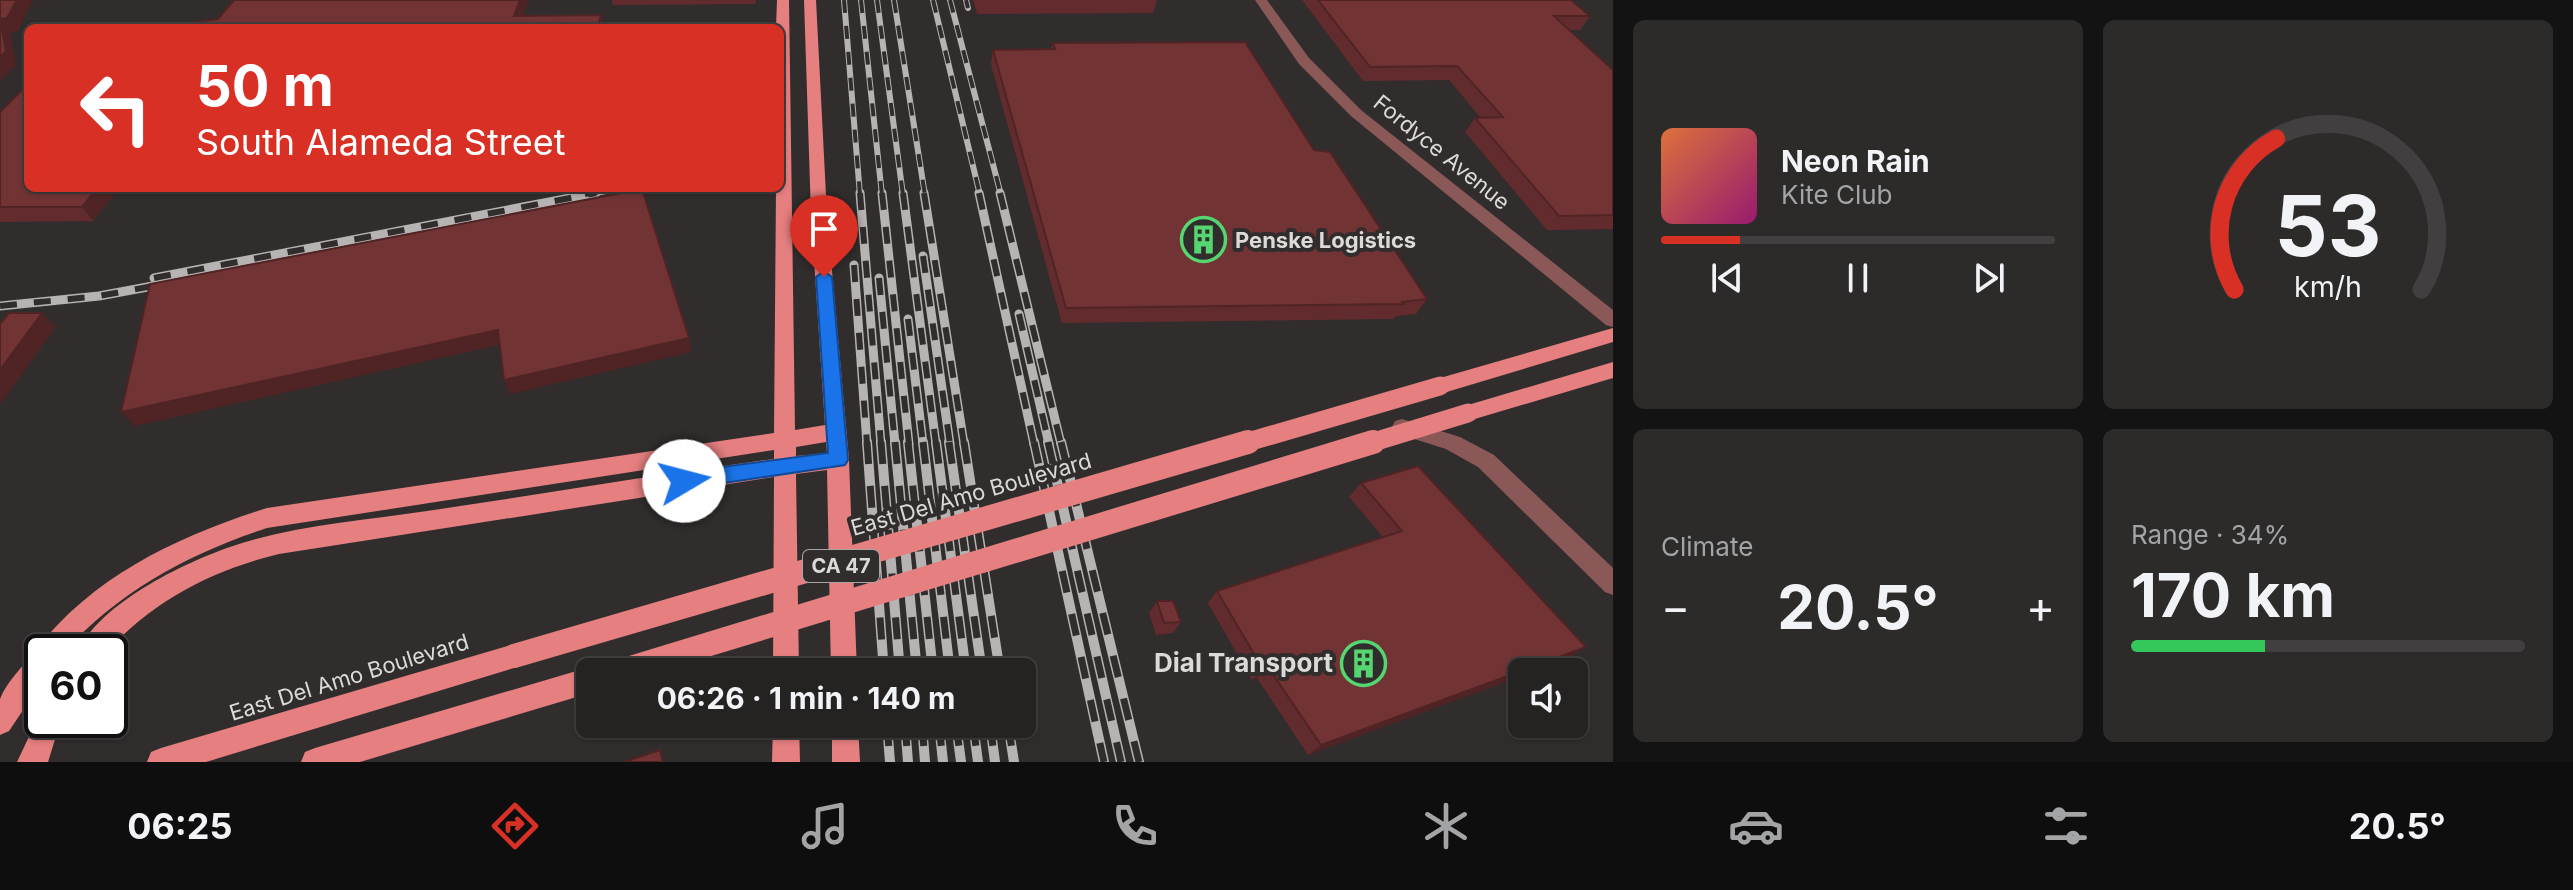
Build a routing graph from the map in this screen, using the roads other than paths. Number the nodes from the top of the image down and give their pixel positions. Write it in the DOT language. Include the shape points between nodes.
graph roads {
  1 [pos="783,0"];
  2 [pos="810,0"];
  3 [pos="1261,0"];
  4 [pos="783,24"];
  5 [pos="784,142"];
  6 [pos="816,143"];
  7 [pos="783,192"];
  8 [pos="1613,320"];
  9 [pos="1613,335"];
  10 [pos="1613,370"];
  11 [pos="836,432"];
  12 [pos="784,437"];
  13 [pos="838,460"];
  14 [pos="784,466"];
  15 [pos="1203,483"];
  16 [pos="1613,584"];
  17 [pos="66,634"];
  18 [pos="107,634"];
  19 [pos="664,658"];
  20 [pos="786,658"];
  21 [pos="844,658"];
  22 [pos="576,684"];
  23 [pos="24,687"];
  24 [pos="0,722"];
  25 [pos="43,738"];
  26 [pos="786,738"];
  27 [pos="845,738"];
  28 [pos="31,762"];
  29 [pos="161,762"];
  30 [pos="315,762"];
  31 [pos="786,762"];
  32 [pos="846,762"];
  1 -- 4 [label="main road, CA 47"];
  2 -- 6 [label="main road, CA 47"];
  3 -- 8 [label="street, Fordyce Avenue" via="1304,61 1356,113"];
  5 -- 6 [label="main road"];
  6 -- 11 [label="main road, CA 47"];
  7 -- 12 [label="main road, CA 47"];
  9 -- 29 [label="main road, East Del Amo Boulevard, bridge"];
  10 -- 19 [label="main road, bridge"];
  11 -- 12 [label="main road"];
  11 -- 13 [label="main road, CA 47"];
  12 -- 14 [label="main road, CA 47"];
  12 -- 17 [label="main road" via="267,518 187,546 92,609"];
  13 -- 14 [label="main road"];
  13 -- 21 [label="main road, CA 47"];
  14 -- 18 [label="main road" via="261,548 167,588"];
  14 -- 20 [label="main road, CA 47"];
  15 -- 16 [label="street" via="1400,426 1453,443 1486,461"];
  22 -- 30 [label="main road"];
  23 -- 24 [label="main road"];
  25 -- 28 [label="main road"];
  26 -- 31 [label="main road"];
  27 -- 32 [label="main road"];
}
